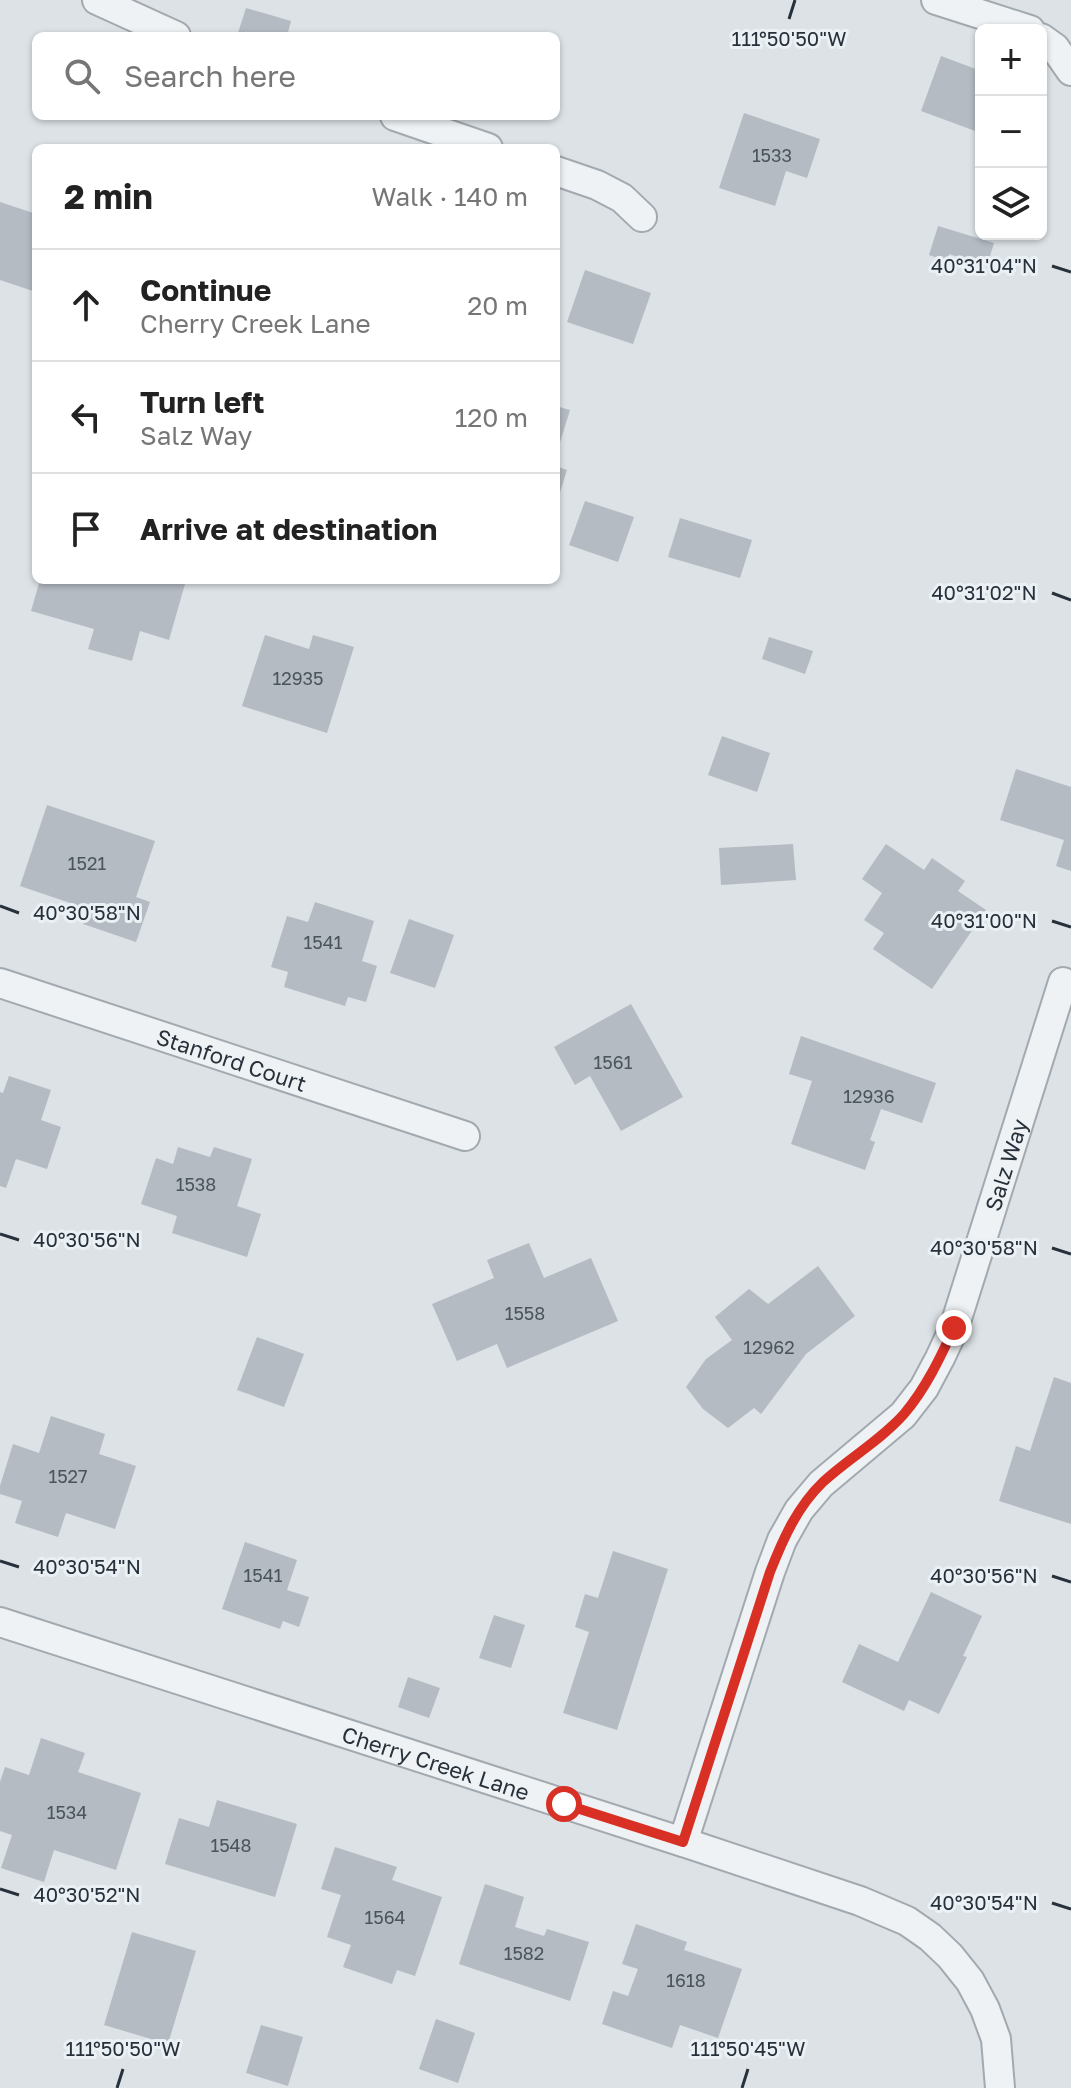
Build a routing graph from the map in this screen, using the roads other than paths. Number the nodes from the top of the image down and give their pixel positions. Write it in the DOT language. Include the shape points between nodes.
graph roads {
  1 [pos="97,0"];
  2 [pos="936,0"];
  3 [pos="1011,24"];
  4 [pos="167,32"];
  5 [pos="1047,42"];
  6 [pos="1071,71"];
  7 [pos="407,120"];
  8 [pos="476,144"];
  9 [pos="560,172"];
  10 [pos="642,217"];
  11 [pos="1063,982"];
  12 [pos="0,983"];
  13 [pos="465,1136"];
  14 [pos="0,1622"];
  15 [pos="683,1842"];
  16 [pos="1000,2088"];
  1 -- 4 [label="street"];
  2 -- 3 [label="street"];
  5 -- 6 [label="street"];
  7 -- 8 [label="street"];
  9 -- 10 [label="street" via="622,198"];
  11 -- 15 [label="street, Salz Way" via="954,1328 924,1388 903,1415 821,1484 782,1540"];
  12 -- 13 [label="street, Stanford Court"];
  14 -- 15 [label="street, Cherry Creek Lane"];
  15 -- 16 [label="street, Cherry Creek Lane" via="860,1901 930,1937 970,1981 985,2009 996,2039"];
}
